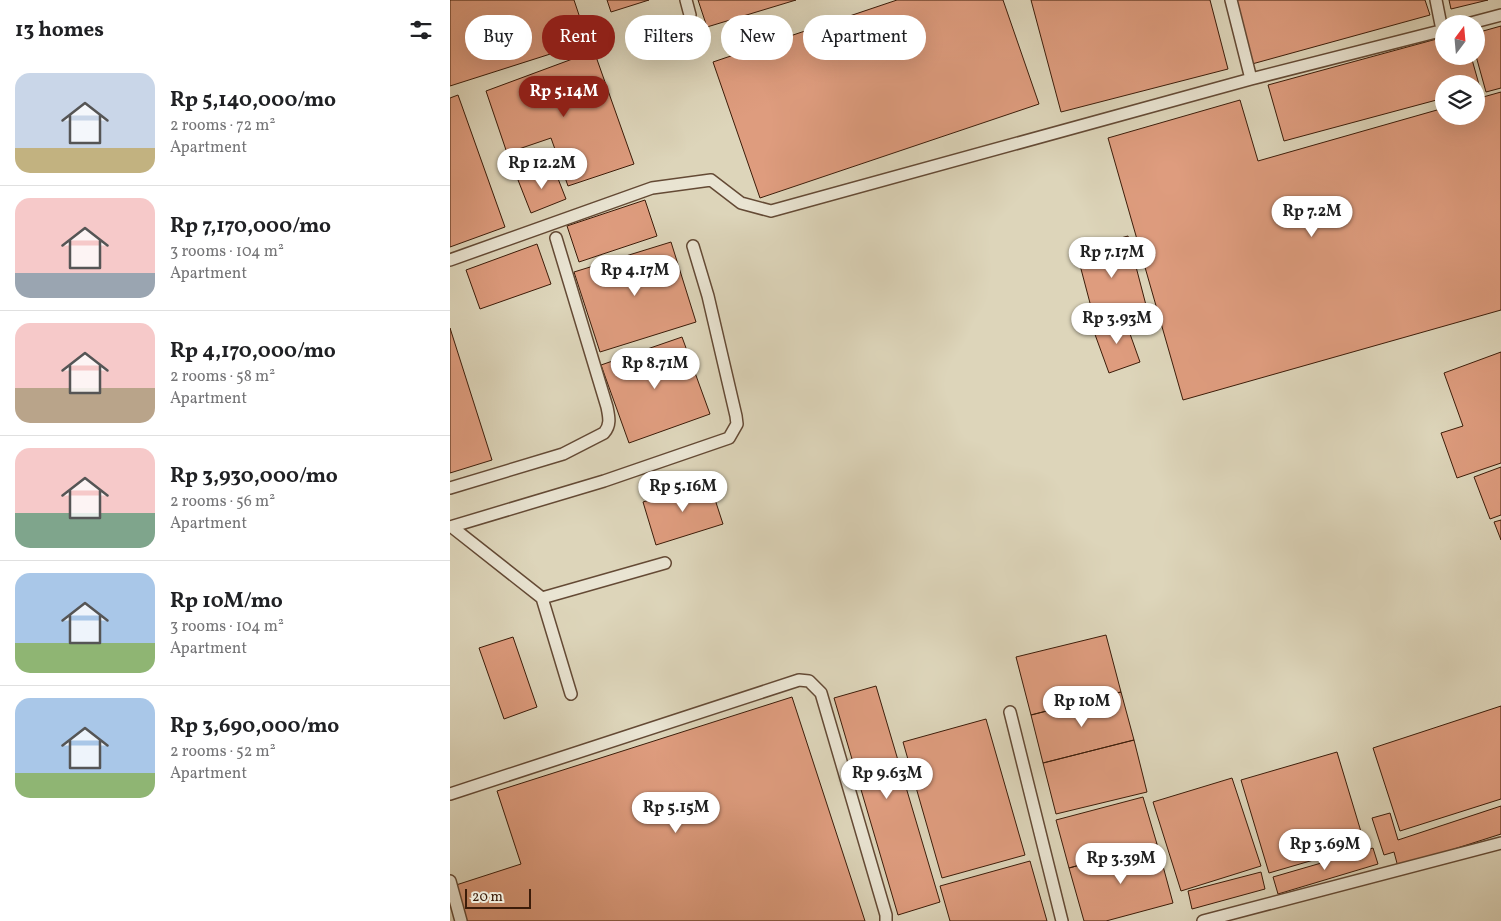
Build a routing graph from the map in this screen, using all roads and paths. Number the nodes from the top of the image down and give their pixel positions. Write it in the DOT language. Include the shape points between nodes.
graph roads {
  1 [pos="686,0"];
  2 [pos="1231,0"];
  3 [pos="1436,0"];
  4 [pos="690,15"];
  5 [pos="1440,15"];
  6 [pos="1501,15"];
  7 [pos="1485,19"];
  8 [pos="1435,32"];
  9 [pos="1251,79"];
  10 [pos="556,238"];
  11 [pos="693,246"];
  12 [pos="450,260"];
  13 [pos="450,488"];
  14 [pos="451,527"];
  15 [pos="665,563"];
  16 [pos="542,598"];
  17 [pos="571,694"];
  18 [pos="1010,712"];
  19 [pos="450,794"];
  20 [pos="1501,843"];
  21 [pos="450,881"];
  22 [pos="461,921"];
  23 [pos="886,921"];
  24 [pos="1062,921"];
  25 [pos="1203,921"];
  1 -- 4 [label="lane"];
  2 -- 9 [label="lane"];
  3 -- 5 [label="lane"];
  6 -- 7 [label="lane"];
  8 -- 9 [label="lane"];
  9 -- 12 [label="lane" via="771,211 741,203 711,180 652,188"];
  10 -- 13 [label="lane" via="607,407 608,428 563,454"];
  11 -- 14 [label="lane" via="738,424 730,438 604,481"];
  14 -- 16 [label="lane"];
  15 -- 16 [label="lane"];
  16 -- 17 [label="lane"];
  18 -- 24 [label="lane"];
  19 -- 23 [label="lane" via="799,680 809,682 821,693"];
  20 -- 25 [label="lane"];
  21 -- 22 [label="lane"];
}
